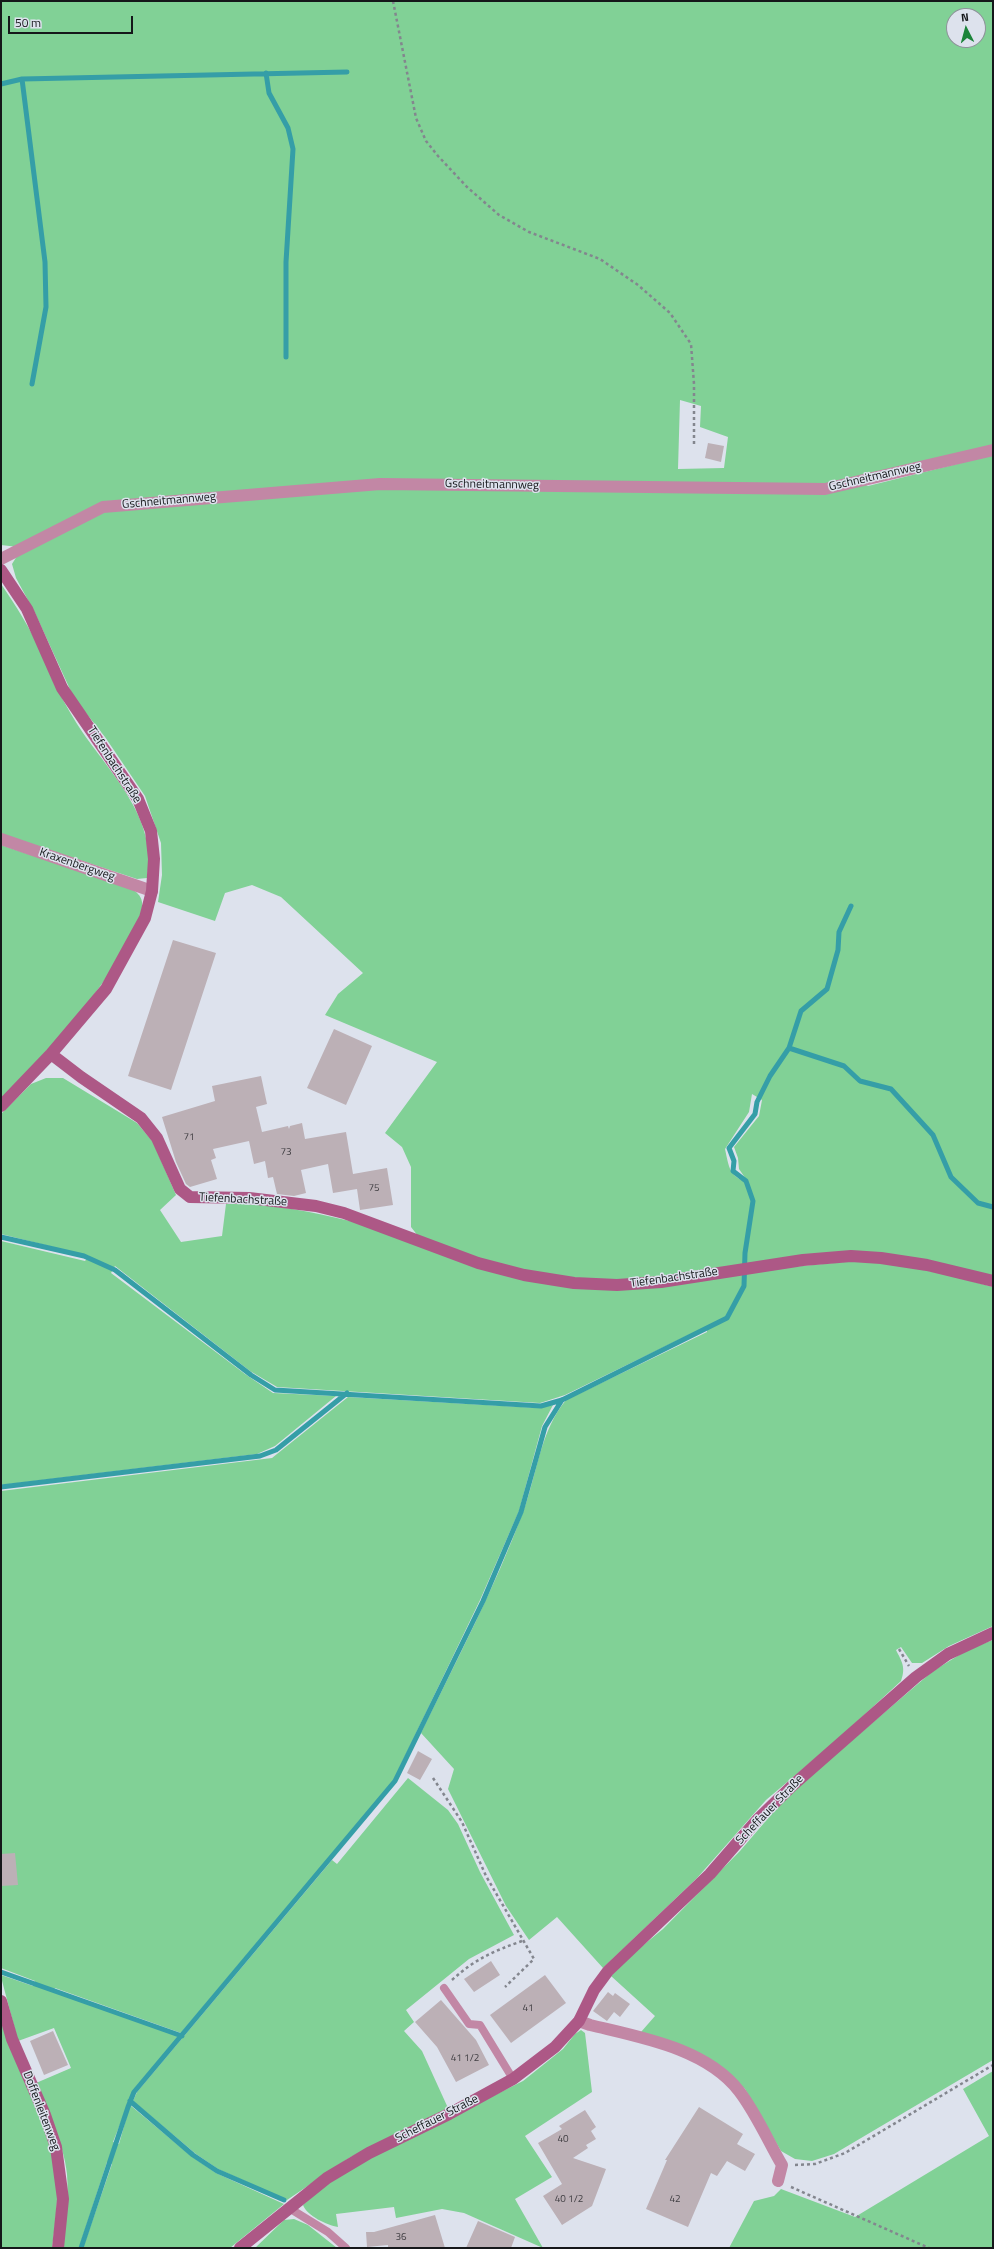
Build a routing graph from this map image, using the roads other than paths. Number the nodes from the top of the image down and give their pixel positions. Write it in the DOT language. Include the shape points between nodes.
graph roads {
  1 [pos="993,450"];
  2 [pos="1,559"];
  3 [pos="1,570"];
  4 [pos="1,839"];
  5 [pos="152,891"];
  6 [pos="51,1054"];
  7 [pos="1,1106"];
  8 [pos="993,1281"];
  9 [pos="993,1633"];
  10 [pos="444,1988"];
  11 [pos="1,2001"];
  12 [pos="579,2021"];
  13 [pos="513,2080"];
  14 [pos="778,2181"];
  15 [pos="289,2208"];
  16 [pos="58,2248"];
  17 [pos="240,2248"];
  18 [pos="346,2248"];
  1 -- 2 [label="street, Gschneitmannweg" via="825,489 380,484 103,507"];
  3 -- 5 [label="street, Tiefenbachstraße" via="28,609 62,688 138,799 150,832 154,859"];
  4 -- 5 [label="street, Kraxenbergweg"];
  5 -- 6 [label="street, Tiefenbachstraße" via="145,918 106,989"];
  6 -- 7 [label="street"];
  6 -- 8 [label="street, Tiefenbachstraße" via="141,1118 157,1138 180,1189 190,1197 248,1198 316,1206 344,1213 478,1263 524,1275 574,1283 617,1285 661,1282 803,1260 851,1256 927,1265"];
  9 -- 12 [label="street, Scheffauer Straße" via="948,1654 916,1677 792,1785 710,1874 608,1971 594,1990"];
  10 -- 13 [label="lane" via="469,2024 480,2025"];
  11 -- 16 [label="street, Doffenleitenweg" via="12,2039 56,2147 63,2199"];
  12 -- 13 [label="street, Scheffauer Straße" via="555,2046"];
  12 -- 14 [label="street" via="670,2045 719,2073 738,2091 782,2165"];
  13 -- 15 [label="street, Scheffauer Straße" via="369,2153 327,2178"];
  15 -- 17 [label="street, Scheffauer Straße"];
  15 -- 18 [label="lane" via="328,2232"];
}
